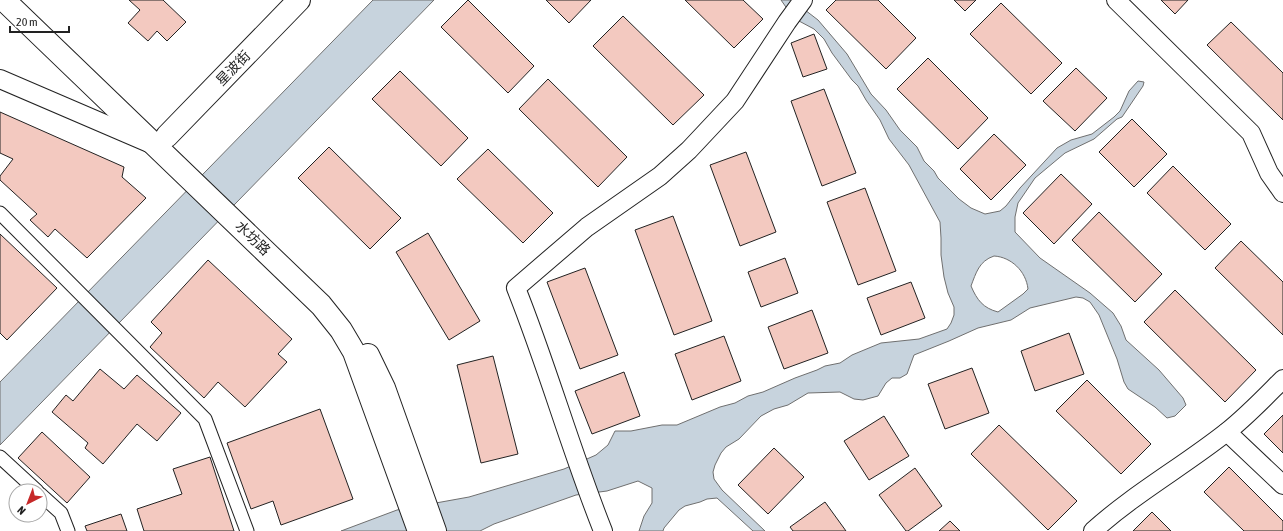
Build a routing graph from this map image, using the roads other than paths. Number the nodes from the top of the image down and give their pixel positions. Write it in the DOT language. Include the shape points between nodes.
graph roads {
  1 [pos="4,0"];
  2 [pos="23,0"];
  3 [pos="299,0"];
  4 [pos="804,0"];
  5 [pos="1116,0"];
  6 [pos="0,79"];
  7 [pos="162,141"];
  8 [pos="1283,193"];
  9 [pos="0,213"];
  10 [pos="1283,379"];
  11 [pos="1227,432"];
  12 [pos="0,457"];
  13 [pos="28,483"];
  14 [pos="1283,486"];
  15 [pos="414,493"];
  16 [pos="48,501"];
  17 [pos="68,531"];
  18 [pos="247,531"];
  19 [pos="419,531"];
  20 [pos="436,531"];
  21 [pos="603,531"];
  22 [pos="1093,531"];
  1 -- 7 [label="street, 水坊路"];
  2 -- 7 [label="street, 水坊路"];
  3 -- 7 [label="street, 星波街"];
  4 -- 21 [label="street" via="735,101 689,150 660,176 587,227 516,288"];
  5 -- 8 [label="street" via="1251,133 1269,173"];
  6 -- 7 [label="street"];
  7 -- 15 [label="street, 水坊路" via="242,218 323,290 351,325 384,388"];
  9 -- 18 [label="street" via="205,419"];
  10 -- 11 [label="street"];
  11 -- 14 [label="street"];
  11 -- 22 [label="street" via="1125,504"];
  12 -- 13 [label="street"];
  15 -- 19 [label="street, 水坊路"];
  15 -- 20 [label="street, 水坊路"];
  16 -- 17 [label="street" via="61,513"];
}
